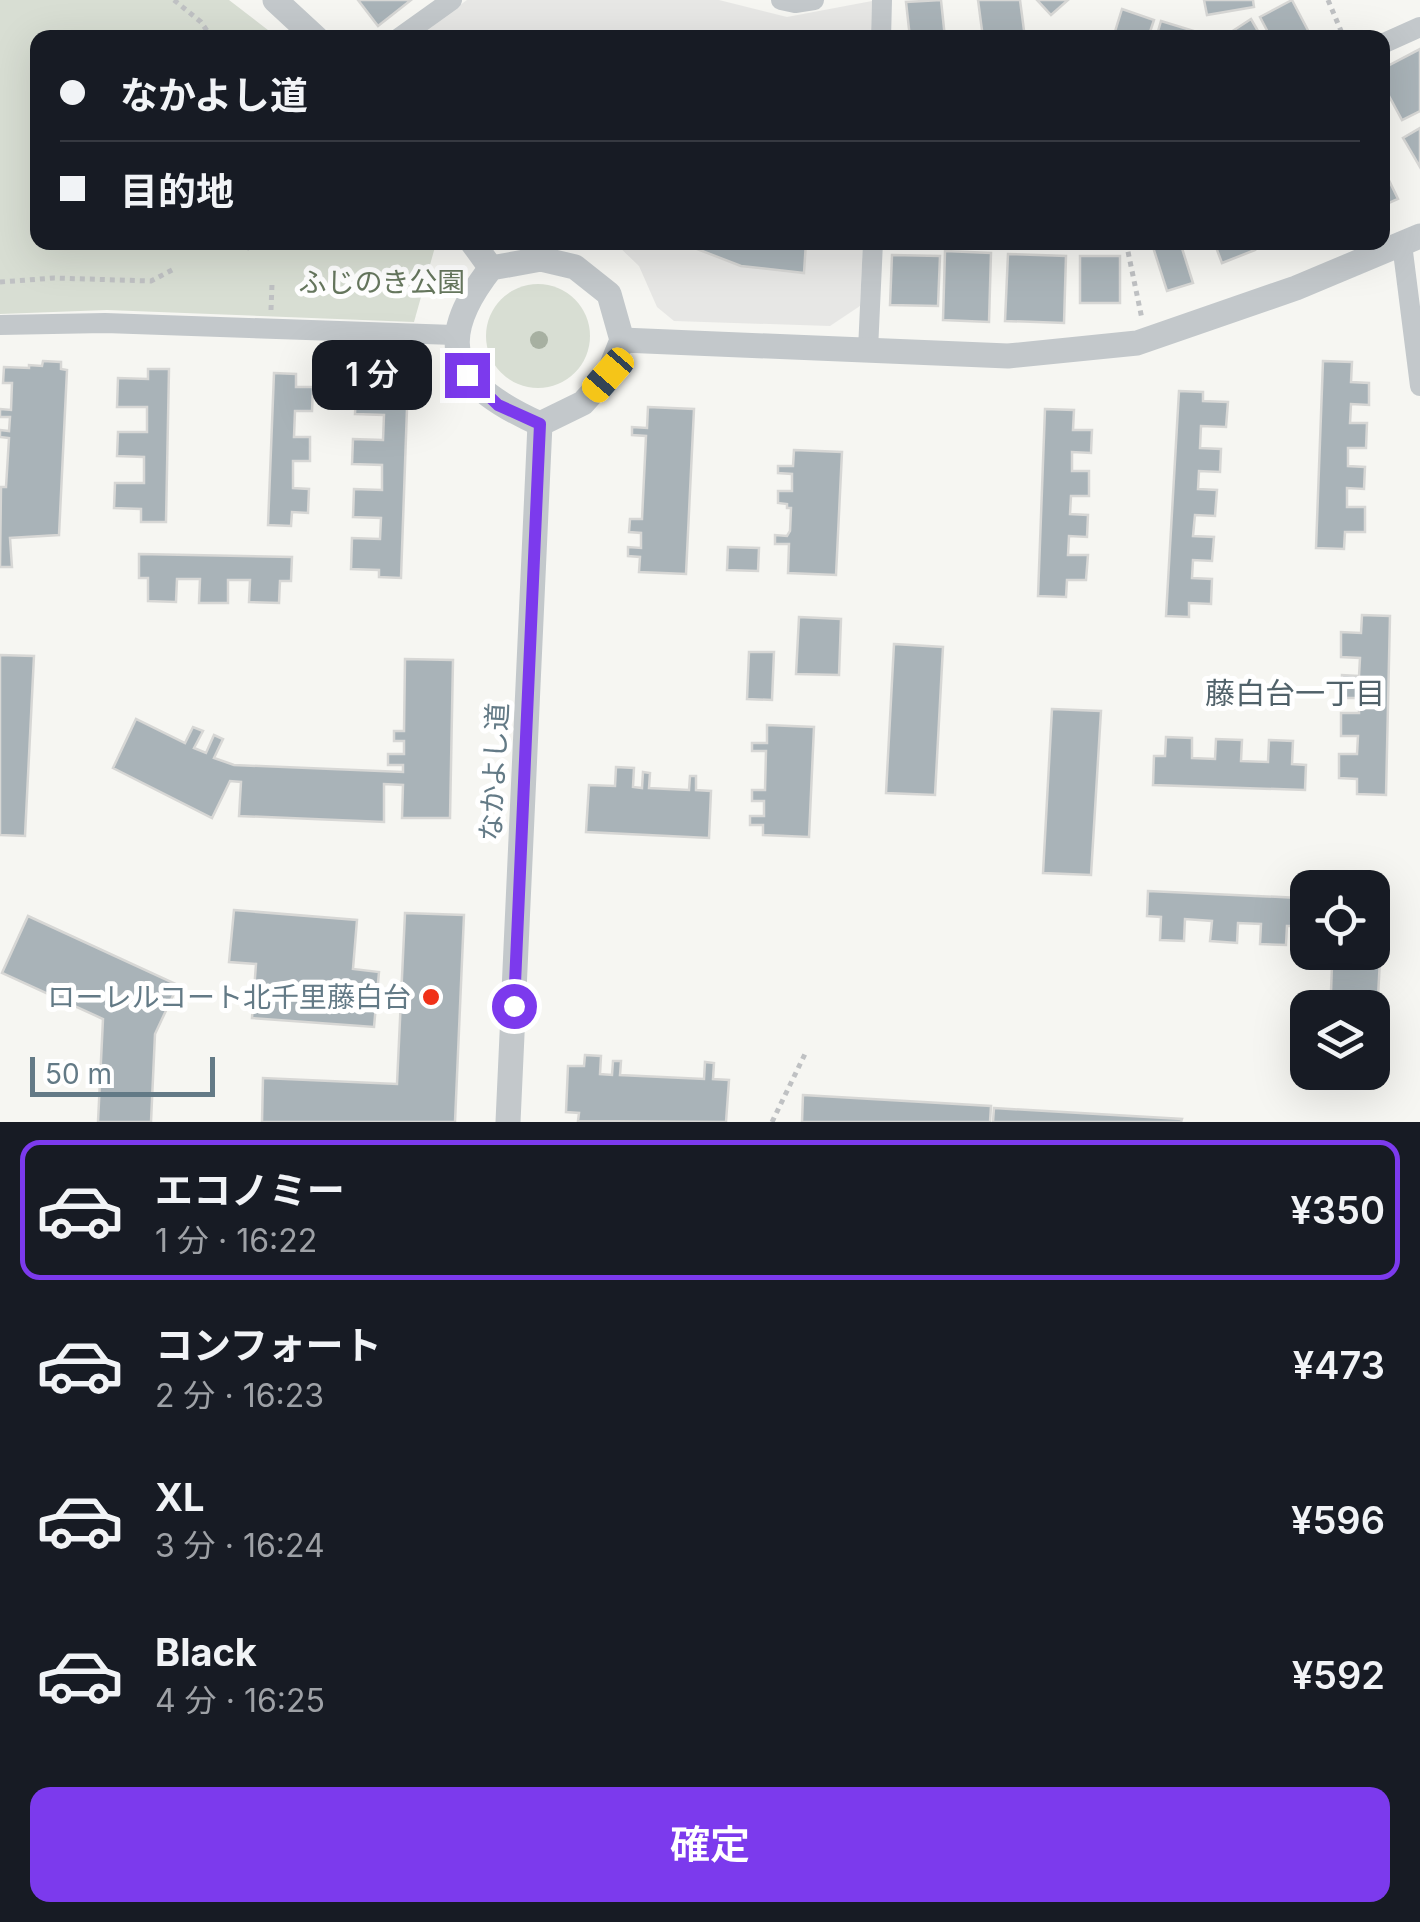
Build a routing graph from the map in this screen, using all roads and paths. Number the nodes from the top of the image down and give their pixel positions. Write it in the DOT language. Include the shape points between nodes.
graph roads {
  1 [pos="174,0"];
  2 [pos="275,0"];
  3 [pos="452,0"];
  4 [pos="781,0"];
  5 [pos="814,0"];
  6 [pos="882,0"];
  7 [pos="1328,0"];
  8 [pos="1420,27"];
  9 [pos="206,30"];
  10 [pos="307,30"];
  11 [pos="410,30"];
  12 [pos="881,30"];
  13 [pos="1341,30"];
  14 [pos="1390,40"];
  15 [pos="1411,240"];
  16 [pos="478,250"];
  17 [pos="873,250"];
  18 [pos="1128,250"];
  19 [pos="1387,250"];
  20 [pos="491,268"];
  21 [pos="174,270"];
  22 [pos="0,282"];
  23 [pos="1143,322"];
  24 [pos="0,325"];
  25 [pos="454,335"];
  26 [pos="622,340"];
  27 [pos="868,350"];
  28 [pos="1420,386"];
  29 [pos="540,424"];
  30 [pos="805,1054"];
  31 [pos="508,1122"];
  32 [pos="772,1122"];
  1 -- 9 [label="path"];
  2 -- 10 [label="street"];
  3 -- 11 [label="street"];
  4 -- 5 [label="street"];
  6 -- 12 [label="street"];
  7 -- 13 [label="path"];
  8 -- 14 [label="street"];
  15 -- 28 [label="street"];
  16 -- 20 [label="street"];
  17 -- 27 [label="street"];
  18 -- 23 [label="path"];
  19 -- 27 [label="street" via="1137,343 1008,356"];
  20 -- 25 [label="street"];
  20 -- 26 [label="street" via="541,259 575,267 609,294"];
  21 -- 22 [label="path" via="150,280"];
  24 -- 25 [label="street" via="105,322"];
  25 -- 29 [label="street" via="467,375 498,405"];
  26 -- 27 [label="street"];
  26 -- 29 [label="street" via="608,375 583,403"];
  29 -- 31 [label="street, なかよし道"];
  30 -- 32 [label="path"];
}
